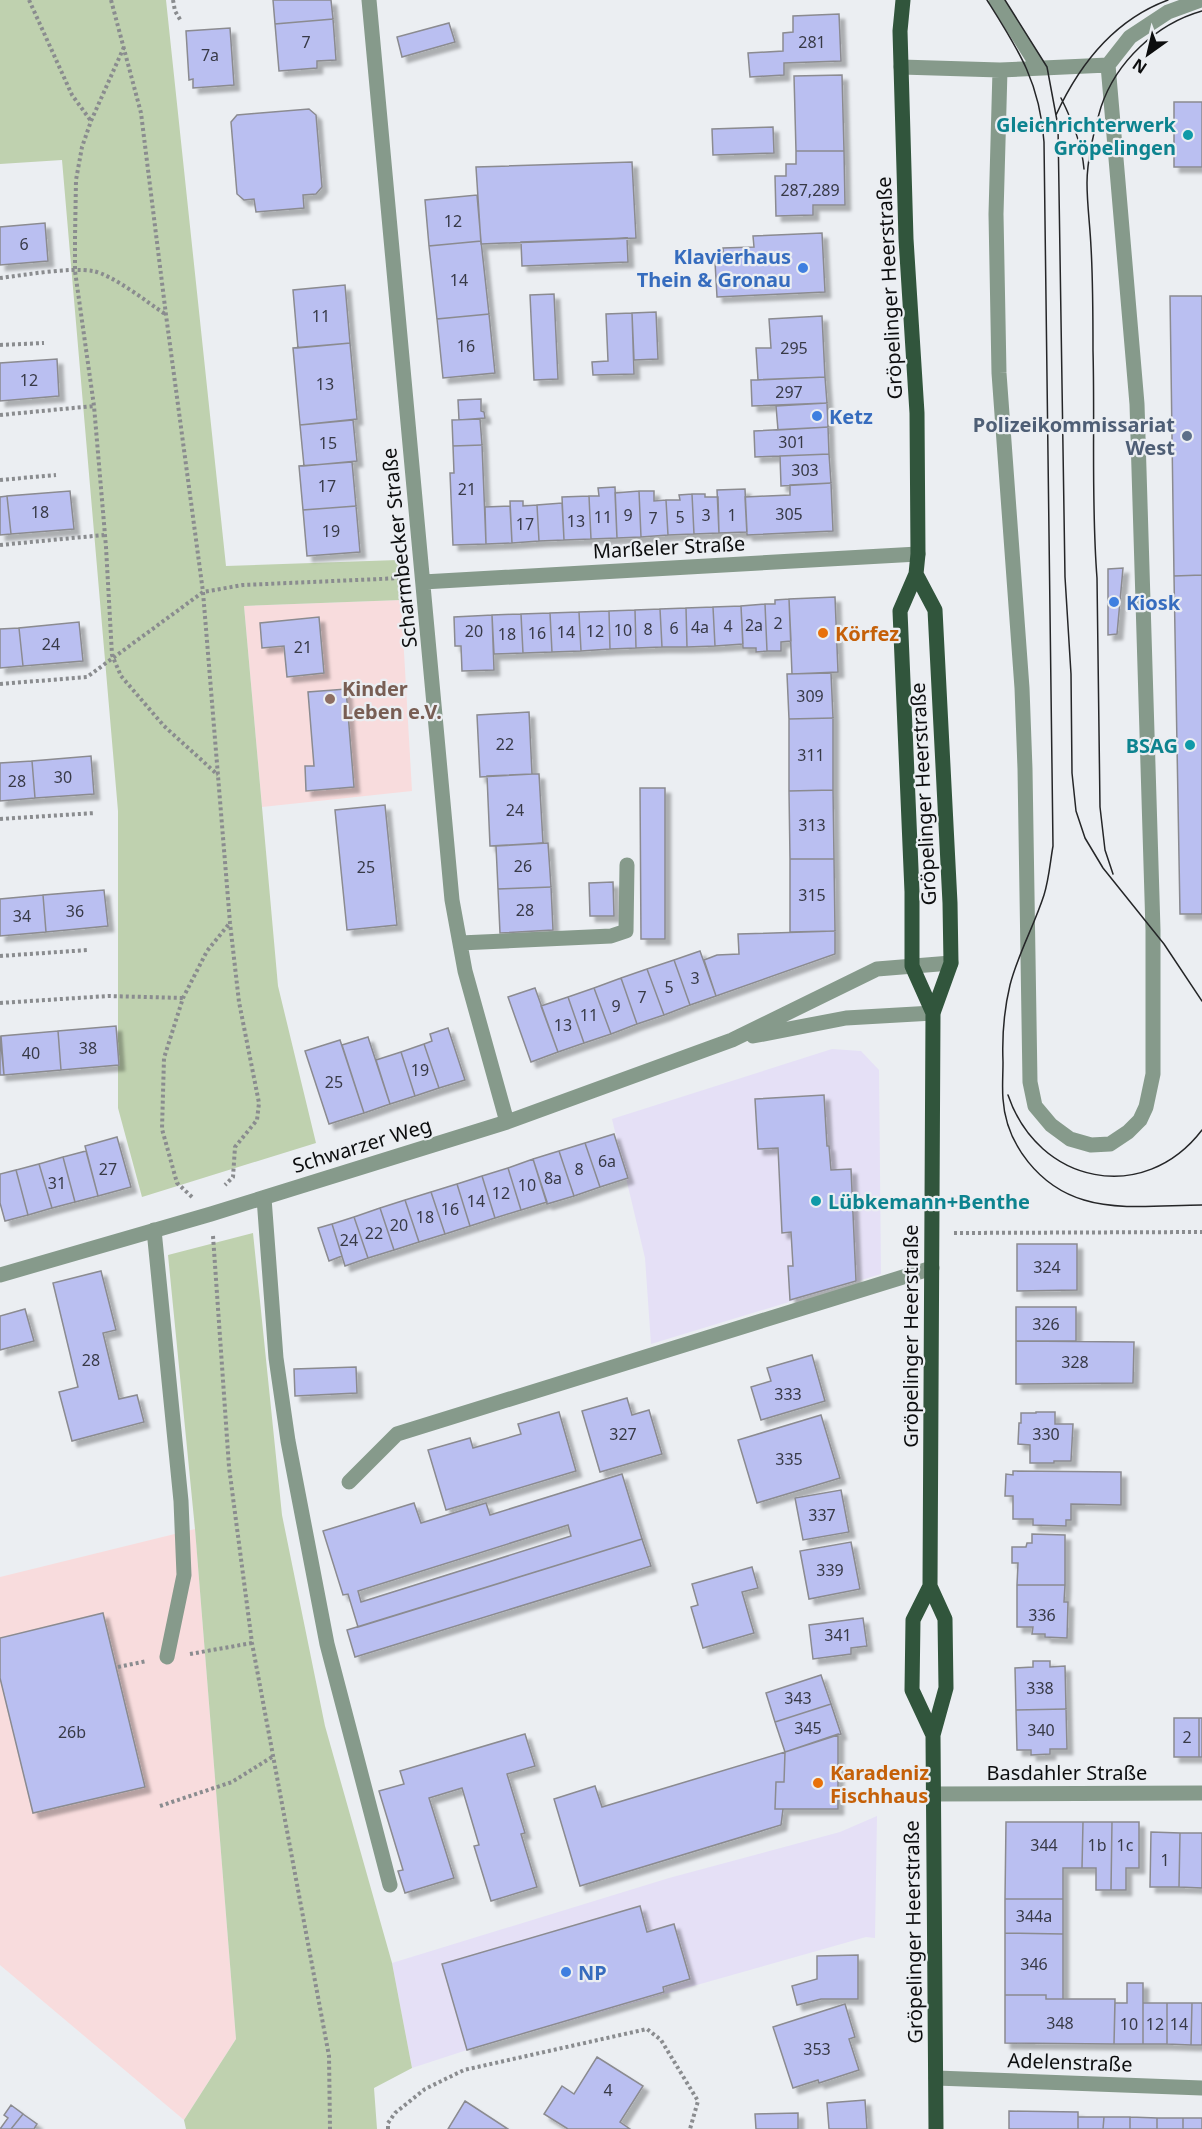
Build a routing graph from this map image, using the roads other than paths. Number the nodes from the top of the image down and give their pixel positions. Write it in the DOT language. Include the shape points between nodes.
graph roads {
  1 [pos="369,0"];
  2 [pos="903,0"];
  3 [pos="996,0"];
  4 [pos="1201,0"];
  5 [pos="1108,65"];
  6 [pos="901,67"];
  7 [pos="1039,68"];
  8 [pos="1000,70"];
  9 [pos="918,554"];
  10 [pos="916,574"];
  11 [pos="423,582"];
  12 [pos="627,865"];
  13 [pos="460,943"];
  14 [pos="951,963"];
  15 [pos="912,966"];
  16 [pos="933,1013"];
  17 [pos="732,1040"];
  18 [pos="507,1122"];
  19 [pos="264,1198"];
  20 [pos="154,1230"];
  21 [pos="932,1268"];
  22 [pos="0,1275"];
  23 [pos="349,1482"];
  24 [pos="930,1586"];
  25 [pos="167,1657"];
  26 [pos="933,1735"];
  27 [pos="1202,1792"];
  28 [pos="933,1794"];
  29 [pos="390,1885"];
  30 [pos="936,2078"];
  31 [pos="1202,2088"];
  32 [pos="936,2129"];
  1 -- 11 [label="street, Scharmbecker Straße"];
  2 -- 6 [label="main road, Gröpelinger Heerstraße"];
  3 -- 7 [label="street"];
  4 -- 5 [label="street" via="1168,12 1130,37"];
  5 -- 7 [label="street"];
  5 -- 8 [label="street" via="1137,404 1154,1074 1140,1120 1110,1144 1091,1145 1070,1139 1051,1125 1035,1106 1030,1082 1023,723 999,373 996,214"];
  6 -- 8 [label="street"];
  6 -- 9 [label="main road, Gröpelinger Heerstraße" via="917,414"];
  7 -- 8 [label="street"];
  9 -- 10 [label="main road, Gröpelinger Heerstraße"];
  9 -- 11 [label="street, Marßeler Straße"];
  10 -- 14 [label="main road, Gröpelinger Heerstraße" via="935,610"];
  10 -- 15 [label="main road, Gröpelinger Heerstraße" via="900,611"];
  11 -- 13 [label="street, Scharmbecker Straße" via="452,900"];
  12 -- 13 [label="street" via="626,931 610,936"];
  13 -- 18 [label="street, Scharmbecker Straße"];
  14 -- 15 [label="street, Schwarzer Weg"];
  14 -- 16 [label="main road, Gröpelinger Heerstraße"];
  15 -- 16 [label="main road, Gröpelinger Heerstraße"];
  15 -- 17 [label="street, Schwarzer Weg" via="878,969"];
  16 -- 17 [label="street, Schwarzer Weg" via="846,1018"];
  16 -- 21 [label="main road, Gröpelinger Heerstraße"];
  17 -- 18 [label="street, Schwarzer Weg"];
  18 -- 19 [label="street, Schwarzer Weg"];
  19 -- 20 [label="street, Schwarzer Weg"];
  19 -- 29 [label="street" via="276,1358 288,1442 327,1644"];
  20 -- 22 [label="street, Schwarzer Weg"];
  20 -- 25 [label="street" via="181,1501 184,1575"];
  21 -- 23 [label="street" via="397,1434"];
  21 -- 24 [label="main road, Gröpelinger Heerstraße"];
  24 -- 26 [label="main road, Gröpelinger Heerstraße" via="945,1619 946,1688"];
  24 -- 26 [label="main road, Gröpelinger Heerstraße" via="913,1620 912,1690"];
  26 -- 28 [label="main road, Gröpelinger Heerstraße"];
  27 -- 28 [label="street, Basdahler Straße"];
  28 -- 30 [label="main road, Gröpelinger Heerstraße"];
  30 -- 31 [label="street, Adelenstraße"];
  30 -- 32 [label="main road, Gröpelinger Heerstraße"];
}
